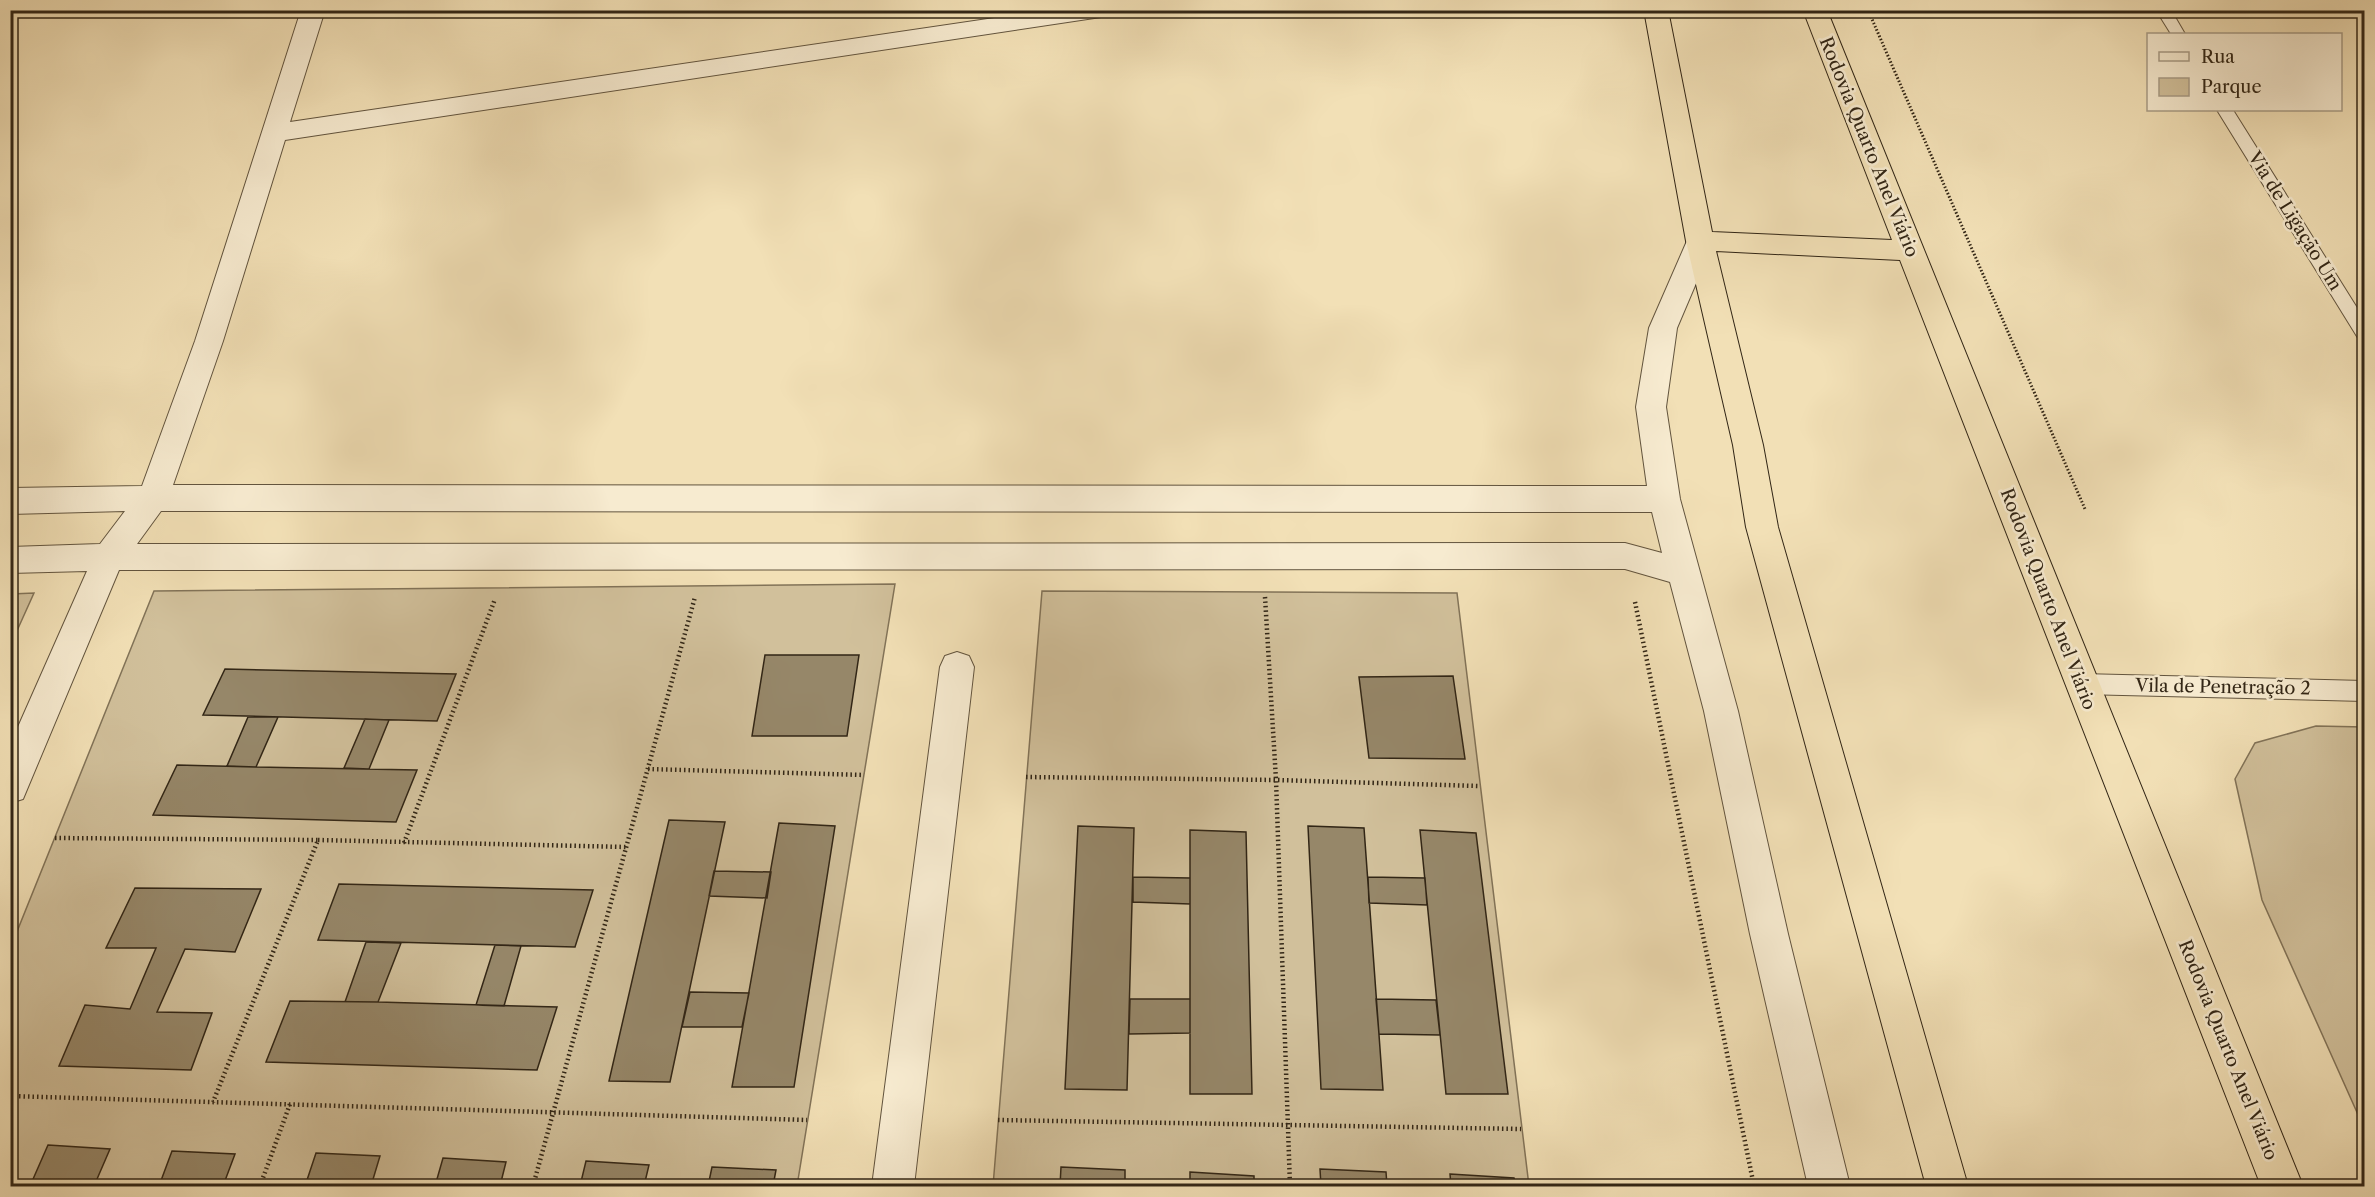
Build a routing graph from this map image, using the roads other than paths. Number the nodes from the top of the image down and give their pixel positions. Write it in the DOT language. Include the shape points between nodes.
graph roads {
  1 [pos="313,10"];
  2 [pos="1101,10"];
  3 [pos="1656,10"];
  4 [pos="1815,10"];
  5 [pos="2163,10"];
  6 [pos="2177,33"];
  7 [pos="2226,111"];
  8 [pos="273,133"];
  9 [pos="1700,241"];
  10 [pos="1911,251"];
  11 [pos="2364,333"];
  12 [pos="153,498"];
  13 [pos="1664,499"];
  14 [pos="10,501"];
  15 [pos="109,557"];
  16 [pos="10,560"];
  17 [pos="1682,572"];
  18 [pos="957,668"];
  19 [pos="2080,684"];
  20 [pos="2364,691"];
  21 [pos="10,787"];
  22 [pos="893,1186"];
  23 [pos="1829,1186"];
  24 [pos="1947,1186"];
  25 [pos="2282,1186"];
  1 -- 8 [label="street"];
  2 -- 8 [label="street"];
  3 -- 9 [label="highway"];
  4 -- 10 [label="highway, Rodovia Quarto Anel Viário"];
  5 -- 6 [label="lane"];
  7 -- 11 [label="lane, Via de Ligação Um"];
  8 -- 12 [label="street" via="209,341"];
  9 -- 10 [label="highway"];
  9 -- 13 [label="street" via="1663,328 1651,407"];
  9 -- 24 [label="highway" via="1748,445 1762,527"];
  10 -- 19 [label="highway, Rodovia Quarto Anel Viário"];
  12 -- 13 [label="street"];
  12 -- 14 [label="street"];
  12 -- 15 [label="street"];
  13 -- 17 [label="street"];
  15 -- 16 [label="street"];
  15 -- 17 [label="street" via="1625,556"];
  15 -- 21 [label="street"];
  17 -- 23 [label="street" via="1721,711"];
  18 -- 22 [label="street"];
  19 -- 20 [label="lane, Vila de Penetração 2"];
  19 -- 25 [label="highway, Rodovia Quarto Anel Viário"];
}
